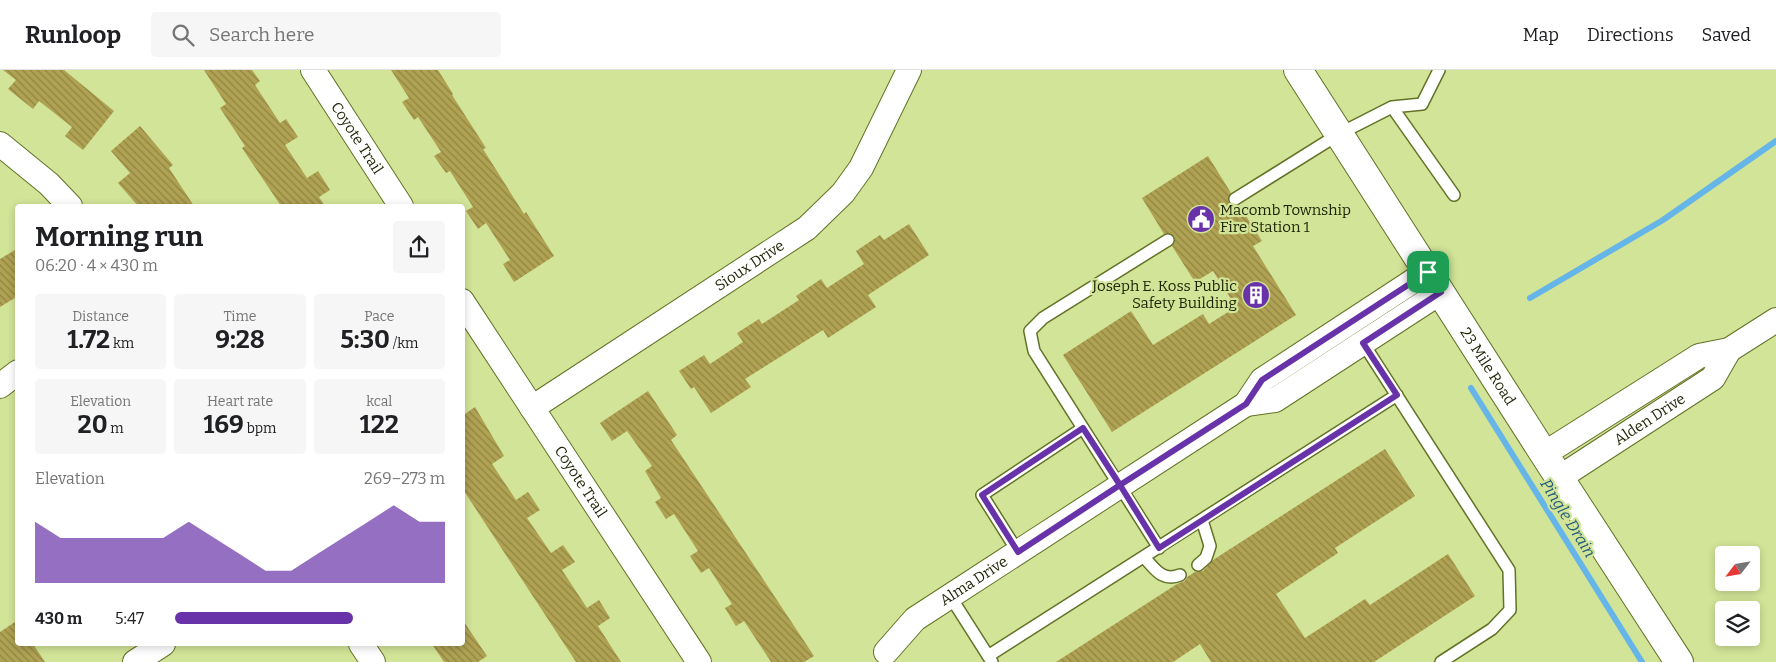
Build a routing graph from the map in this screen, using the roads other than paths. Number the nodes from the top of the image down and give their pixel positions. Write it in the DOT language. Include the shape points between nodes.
graph roads {
  1 [pos="313,70"];
  2 [pos="909,70"];
  3 [pos="1298,70"];
  4 [pos="1439,70"];
  5 [pos="1392,107"];
  6 [pos="1339,134"];
  7 [pos="0,144"];
  8 [pos="1454,195"];
  9 [pos="1235,199"];
  10 [pos="68,204"];
  11 [pos="400,204"];
  12 [pos="1168,240"];
  13 [pos="1434,282"];
  14 [pos="465,306"];
  15 [pos="1776,320"];
  16 [pos="1350,340"];
  17 [pos="1729,350"];
  18 [pos="15,374"];
  19 [pos="0,386"];
  20 [pos="1397,395"];
  21 [pos="532,408"];
  22 [pos="1083,428"];
  23 [pos="1544,454"];
  24 [pos="1559,478"];
  25 [pos="1120,485"];
  26 [pos="1202,520"];
  27 [pos="1159,548"];
  28 [pos="1018,552"];
  29 [pos="1144,557"];
  30 [pos="1198,565"];
  31 [pos="1180,575"];
  32 [pos="950,596"];
  33 [pos="160,646"];
  34 [pos="361,646"];
  35 [pos="886,652"];
  36 [pos="990,659"];
  37 [pos="135,662"];
  38 [pos="372,662"];
  39 [pos="698,662"];
  40 [pos="1441,662"];
  41 [pos="1679,662"];
  1 -- 11 [label="street, Coyote Trail"];
  2 -- 21 [label="street, Sioux Drive" via="861,168 843,193 807,228"];
  3 -- 6 [label="main road, 23 Mile Road"];
  4 -- 5 [label="lane" via="1422,104"];
  5 -- 6 [label="lane"];
  5 -- 8 [label="lane"];
  6 -- 9 [label="lane"];
  6 -- 13 [label="main road, 23 Mile Road"];
  7 -- 10 [label="street"];
  12 -- 22 [label="lane" via="1043,318 1030,331 1034,351"];
  13 -- 16 [label="street, Alma Drive"];
  13 -- 23 [label="main road, 23 Mile Road"];
  14 -- 21 [label="street, Coyote Trail"];
  15 -- 17 [label="street, Alden Drive"];
  16 -- 20 [label="lane"];
  16 -- 25 [label="street, Alma Drive" via="1275,400 1246,404"];
  17 -- 23 [label="street, Alden Drive" via="1699,356"];
  17 -- 24 [label="street, Alden Drive" via="1713,378"];
  18 -- 19 [label="street"];
  20 -- 26 [label="lane"];
  20 -- 40 [label="lane" via="1510,570 1510,610 1492,629"];
  21 -- 39 [label="street, Coyote Trail"];
  22 -- 25 [label="lane"];
  22 -- 28 [label="lane" via="982,495"];
  23 -- 24 [label="main road, 23 Mile Road"];
  24 -- 41 [label="main road, 23 Mile Road"];
  25 -- 27 [label="lane"];
  25 -- 28 [label="street, Alma Drive"];
  26 -- 27 [label="lane"];
  26 -- 30 [label="lane" via="1210,546 1206,558"];
  27 -- 29 [label="lane"];
  28 -- 32 [label="street, Alma Drive"];
  29 -- 31 [label="lane" via="1160,574 1172,578"];
  29 -- 36 [label="lane"];
  32 -- 35 [label="street, Alma Drive" via="915,619"];
  32 -- 36 [label="lane"];
  33 -- 37 [label="street"];
  34 -- 38 [label="street"];
}
